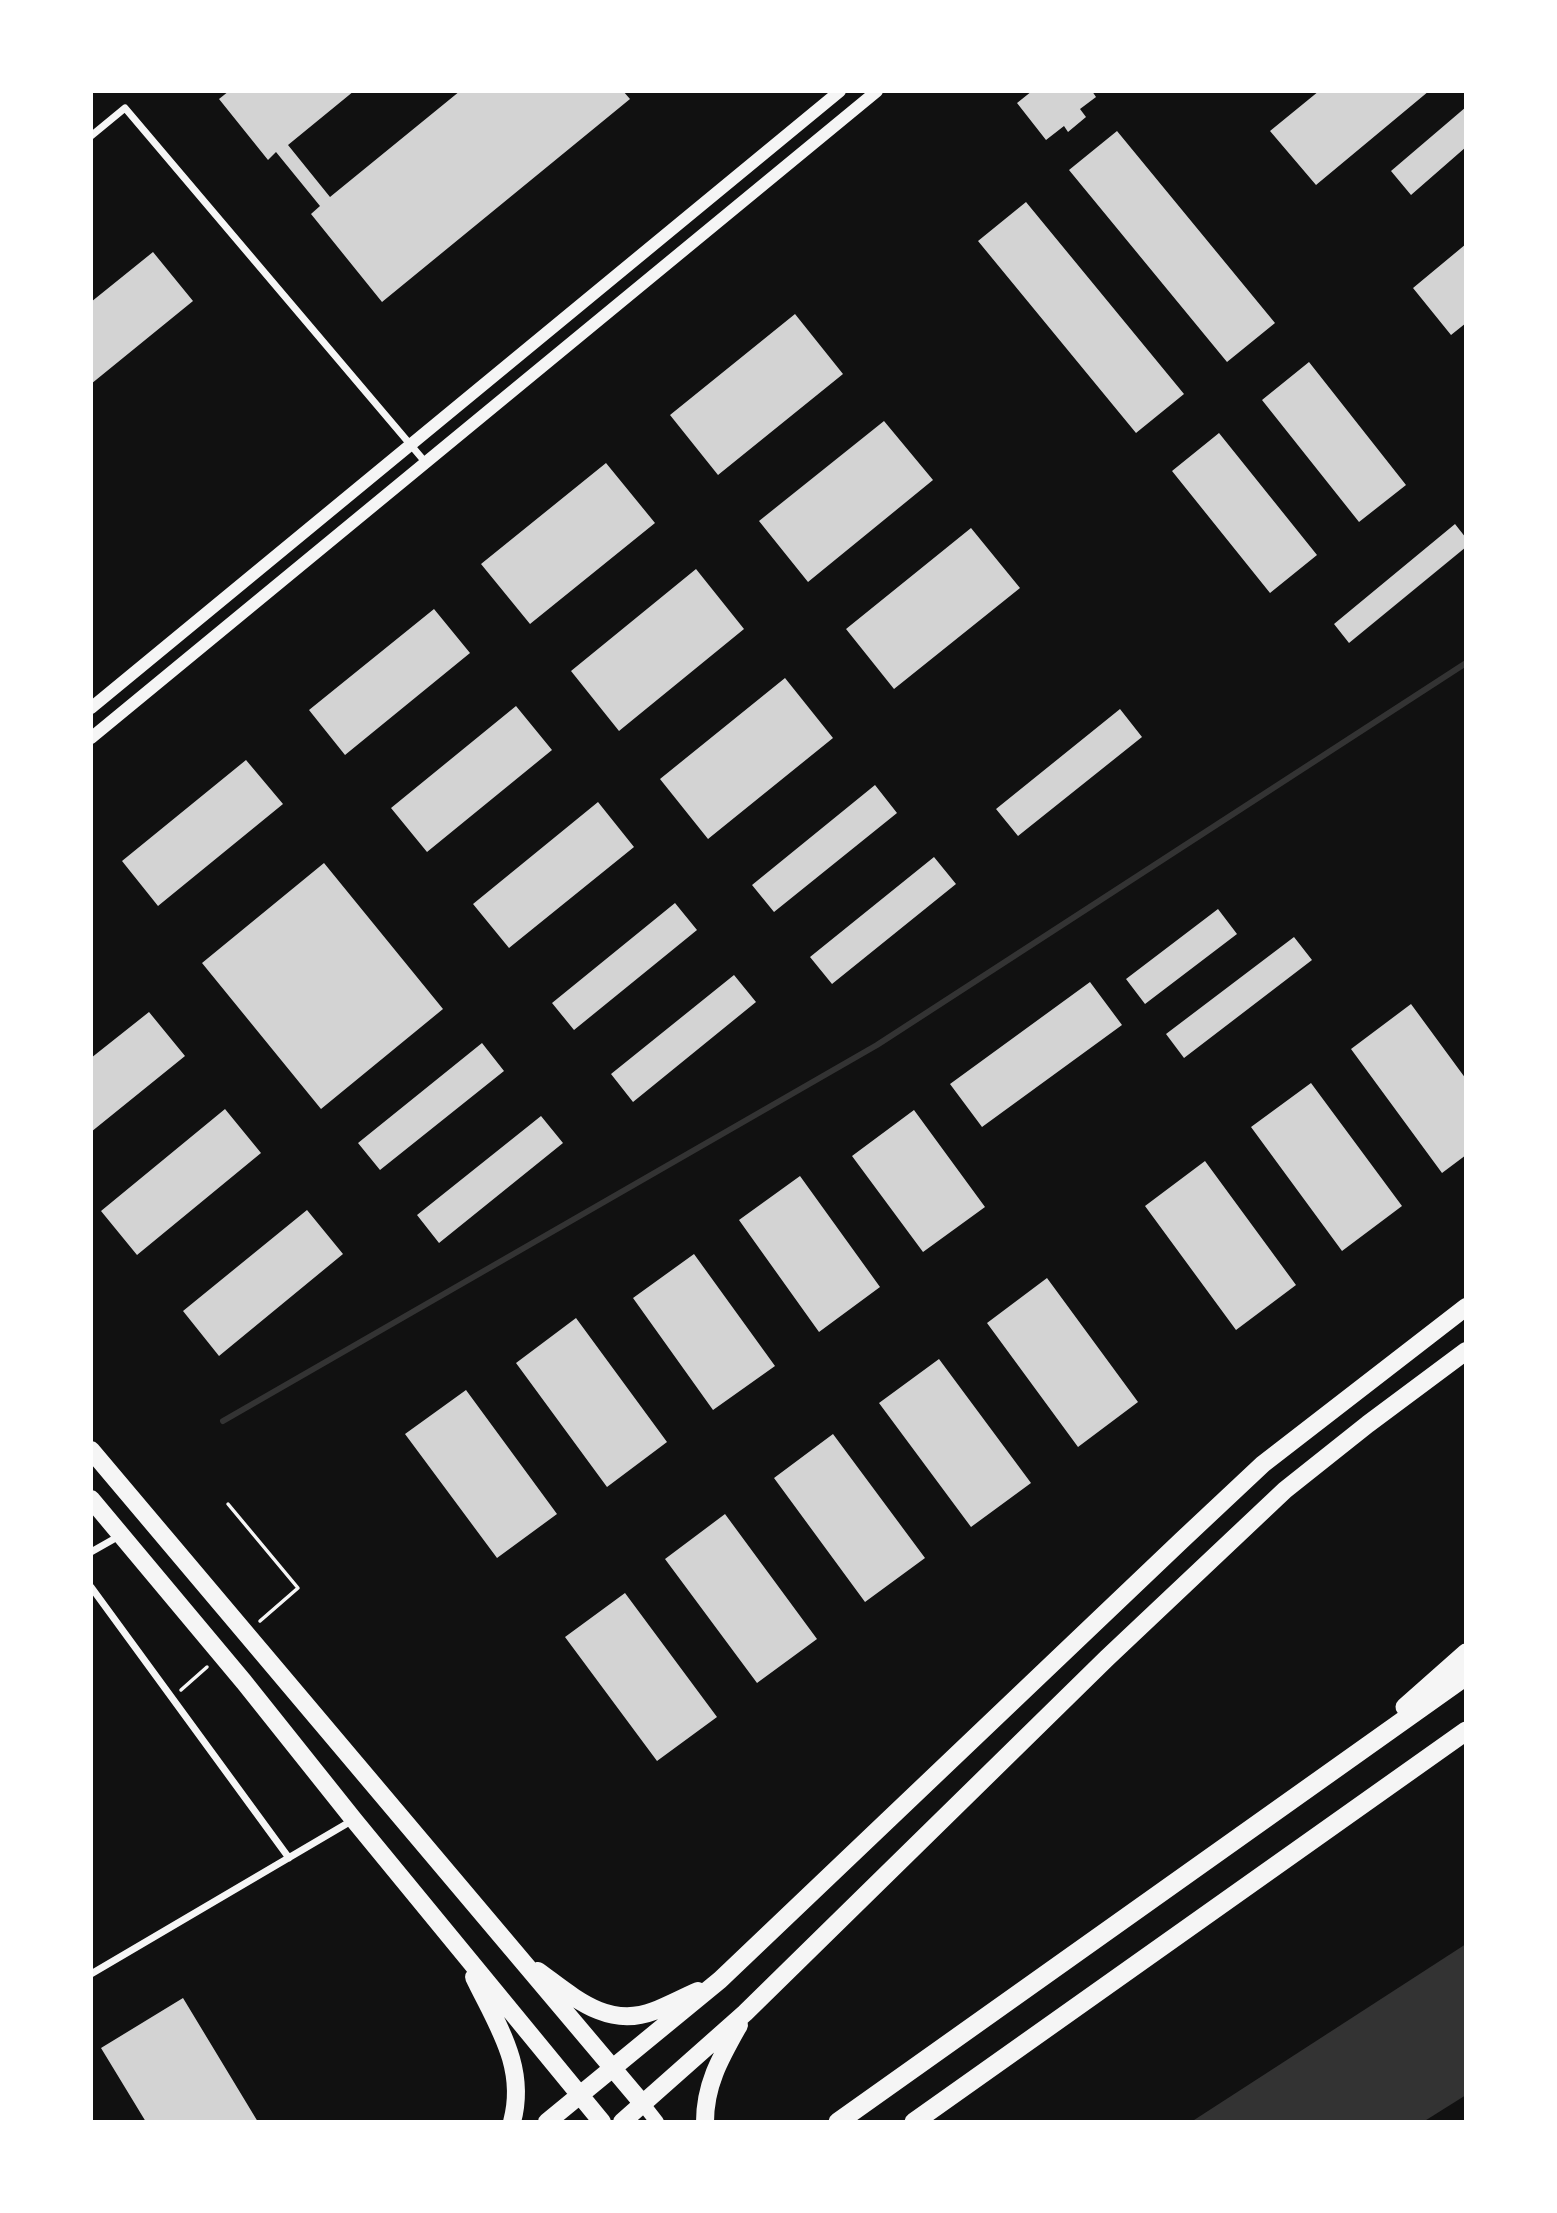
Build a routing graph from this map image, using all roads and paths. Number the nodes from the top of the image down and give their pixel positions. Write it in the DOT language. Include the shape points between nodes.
graph roads {
  1 [pos="839,91"];
  2 [pos="877,91"];
  3 [pos="91,136"];
  4 [pos="412,444"];
  5 [pos="426,464"];
  6 [pos="91,708"];
  7 [pos="91,738"];
  8 [pos="1466,1307"];
  9 [pos="1466,1351"];
  10 [pos="91,1450"];
  11 [pos="91,1499"];
  12 [pos="121,1535"];
  13 [pos="91,1552"];
  14 [pos="91,1587"];
  15 [pos="1466,1653"];
  16 [pos="1466,1676"];
  17 [pos="1466,1731"];
  18 [pos="1466,1746"];
  19 [pos="1325,1776"];
  20 [pos="1350,1813"];
  21 [pos="354,1820"];
  22 [pos="289,1858"];
  23 [pos="462,1952"];
  24 [pos="516,1955"];
  25 [pos="91,1975"];
  26 [pos="720,1980"];
  27 [pos="745,2014"];
  28 [pos="613,2070"];
  29 [pos="580,2095"];
  30 [pos="643,2104"];
  31 [pos="512,2122"];
  32 [pos="547,2122"];
  33 [pos="602,2122"];
  34 [pos="622,2122"];
  35 [pos="657,2122"];
  36 [pos="705,2122"];
  37 [pos="838,2122"];
  38 [pos="915,2122"];
  1 -- 4 [label="street"];
  2 -- 5 [label="street"];
  3 -- 4 [label="street" via="125,108"];
  4 -- 5 [label="street"];
  4 -- 6 [label="street"];
  5 -- 7 [label="street"];
  8 -- 26 [label="main road" via="1233,1491"];
  9 -- 27 [label="main road" via="1367,1424 1256,1516"];
  10 -- 24 [label="main road"];
  11 -- 12 [label="main road"];
  12 -- 13 [label="street"];
  12 -- 21 [label="main road"];
  14 -- 22 [label="street"];
  15 -- 19 [label="highway"];
  16 -- 19 [label="highway"];
  17 -- 20 [label="highway"];
  18 -- 20 [label="highway"];
  19 -- 37 [label="highway"];
  20 -- 38 [label="highway"];
  21 -- 22 [label="street"];
  21 -- 23 [label="main road"];
  22 -- 25 [label="street"];
  23 -- 29 [label="main road"];
  23 -- 31 [label="main road" via="510,2053 516,2104"];
  24 -- 26 [label="main road" via="587,2007 620,2017 653,2011"];
  24 -- 28 [label="main road"];
  26 -- 28 [label="main road"];
  27 -- 30 [label="main road"];
  27 -- 36 [label="main road" via="711,2077"];
  28 -- 29 [label="main road"];
  28 -- 30 [label="main road"];
  29 -- 32 [label="main road"];
  29 -- 33 [label="main road"];
  30 -- 34 [label="main road"];
  30 -- 35 [label="main road"];
}
